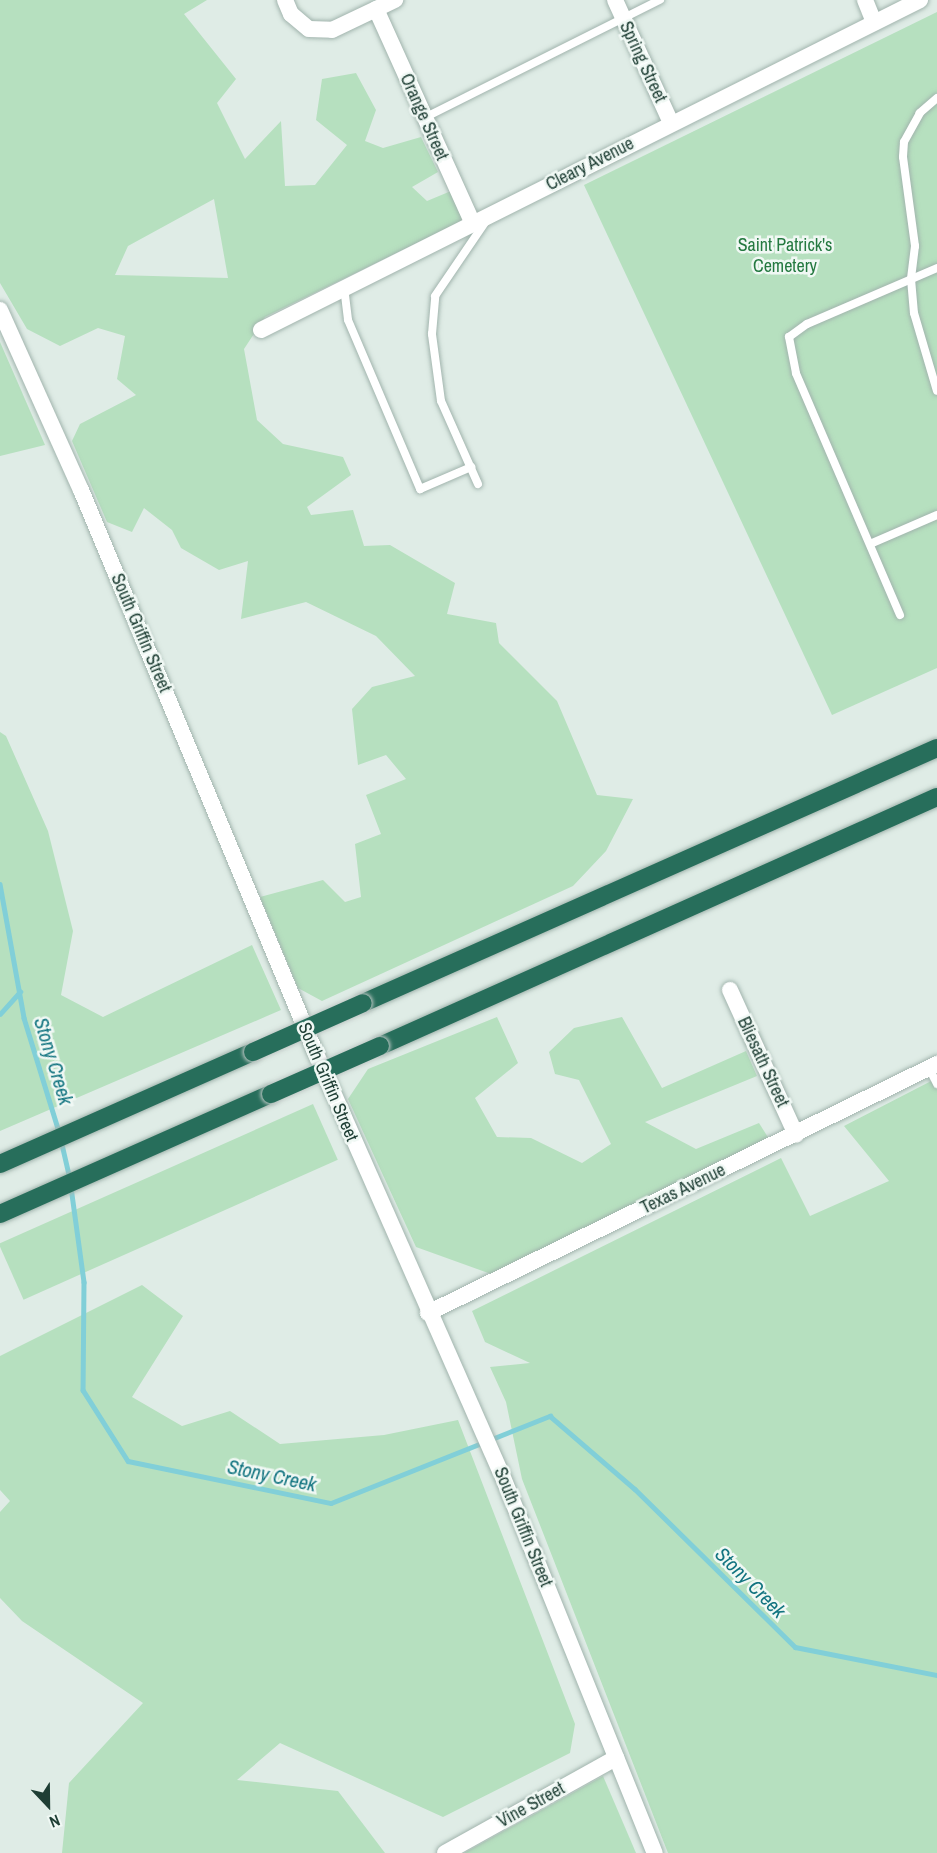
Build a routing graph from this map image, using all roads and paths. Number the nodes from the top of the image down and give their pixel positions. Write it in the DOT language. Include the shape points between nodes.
graph roads {
  1 [pos="285,0"];
  2 [pos="395,0"];
  3 [pos="615,0"];
  4 [pos="660,0"];
  5 [pos="865,0"];
  6 [pos="920,0"];
  7 [pos="376,9"];
  8 [pos="623,19"];
  9 [pos="874,22"];
  10 [pos="937,98"];
  11 [pos="424,118"];
  12 [pos="671,123"];
  13 [pos="490,215"];
  14 [pos="473,224"];
  15 [pos="937,268"];
  16 [pos="911,279"];
  17 [pos="344,286"];
  18 [pos="0,310"];
  19 [pos="261,330"];
  20 [pos="937,391"];
  21 [pos="471,467"];
  22 [pos="478,484"];
  23 [pos="937,515"];
  24 [pos="870,544"];
  25 [pos="900,615"];
  26 [pos="937,748"];
  27 [pos="937,797"];
  28 [pos="730,990"];
  29 [pos="933,1066"];
  30 [pos="937,1084"];
  31 [pos="796,1135"];
  32 [pos="0,1164"];
  33 [pos="0,1214"];
  34 [pos="428,1313"];
  35 [pos="616,1758"];
  36 [pos="445,1853"];
  37 [pos="655,1853"];
  1 -- 7 [label="street" via="291,14 309,29 333,30"];
  2 -- 7 [label="street"];
  3 -- 8 [label="street, Spring Street"];
  4 -- 8 [label="lane"];
  5 -- 9 [label="street"];
  6 -- 9 [label="street, Cleary Avenue"];
  7 -- 11 [label="street, Orange Street"];
  8 -- 11 [label="lane"];
  8 -- 12 [label="street, Spring Street"];
  9 -- 12 [label="street, Cleary Avenue"];
  10 -- 16 [label="lane" via="920,113 904,142 915,246"];
  11 -- 14 [label="street, Orange Street"];
  12 -- 13 [label="street, Cleary Avenue"];
  13 -- 14 [label="street, Cleary Avenue"];
  13 -- 21 [label="lane" via="435,296 432,334 441,401"];
  14 -- 17 [label="street, Cleary Avenue"];
  15 -- 16 [label="lane"];
  16 -- 20 [label="lane" via="916,327"];
  16 -- 24 [label="lane" via="807,324 789,338 796,373"];
  17 -- 19 [label="street, Cleary Avenue"];
  17 -- 21 [label="lane" via="348,320 420,489"];
  18 -- 34 [label="street, South Griffin Street" via="81,490"];
  21 -- 22 [label="lane"];
  23 -- 24 [label="lane"];
  24 -- 25 [label="lane"];
  26 -- 32 [label="highway, bridge"];
  27 -- 33 [label="highway, bridge"];
  28 -- 31 [label="street, Bliesath Street"];
  29 -- 30 [label="lane"];
  29 -- 31 [label="street, Texas Avenue"];
  31 -- 34 [label="street, Texas Avenue"];
  34 -- 35 [label="street, South Griffin Street" via="491,1450"];
  35 -- 36 [label="street, Vine Street"];
  35 -- 37 [label="street, South Griffin Street"];
}
